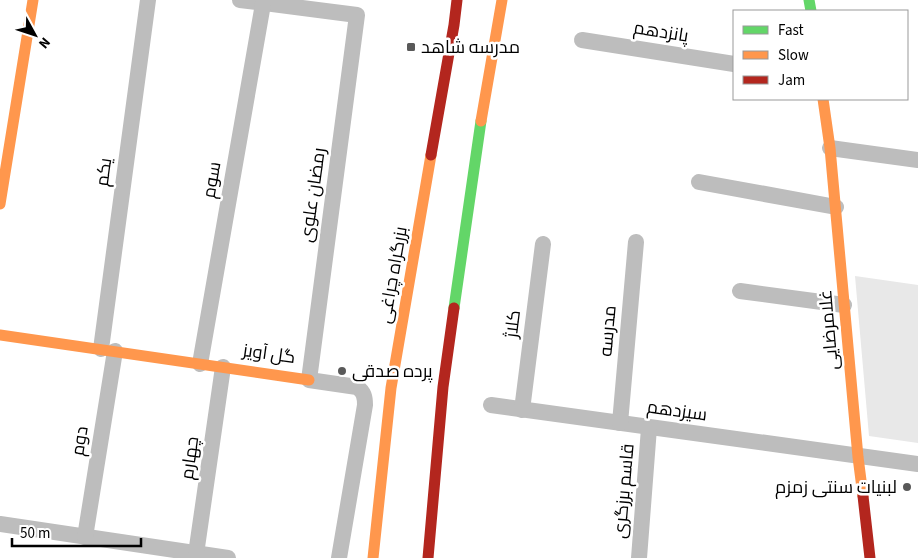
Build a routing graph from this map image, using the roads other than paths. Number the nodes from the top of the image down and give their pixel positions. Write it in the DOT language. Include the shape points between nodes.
graph roads {
  1 [pos="33,0"];
  2 [pos="148,0"];
  3 [pos="240,0"];
  4 [pos="457,0"];
  5 [pos="502,0"];
  6 [pos="263,4"];
  7 [pos="582,40"];
  8 [pos="733,64"];
  9 [pos="823,100"];
  10 [pos="0,124"];
  11 [pos="13,126"];
  12 [pos="830,148"];
  13 [pos="918,160"];
  14 [pos="699,182"];
  15 [pos="0,204"];
  16 [pos="836,207"];
  17 [pos="636,242"];
  18 [pos="543,244"];
  19 [pos="740,291"];
  20 [pos="844,305"];
  21 [pos="0,334"];
  22 [pos="108,350"];
  23 [pos="200,364"];
  24 [pos="223,367"];
  25 [pos="309,380"];
  26 [pos="491,405"];
  27 [pos="522,410"];
  28 [pos="620,424"];
  29 [pos="649,428"];
  30 [pos="858,457"];
  31 [pos="918,464"];
  32 [pos="0,524"];
  33 [pos="85,537"];
  34 [pos="196,554"];
  35 [pos="228,558"];
  36 [pos="339,558"];
  37 [pos="373,558"];
  38 [pos="428,558"];
  39 [pos="639,558"];
  40 [pos="870,558"];
  1 -- 11 [label="main road"];
  2 -- 22 [label="street, یکم"];
  3 -- 6 [label="street"];
  4 -- 37 [label="main road, بزرگراه چراغی" via="391,388"];
  5 -- 38 [label="main road" via="483,108 443,387"];
  6 -- 23 [label="street, سوم"];
  6 -- 25 [label="street, رمضان علوی" via="357,15"];
  7 -- 8 [label="street, پانزدهم"];
  9 -- 12 [label="main road, غلامرضایی"];
  10 -- 11 [label="main road"];
  11 -- 15 [label="main road"];
  12 -- 13 [label="street"];
  12 -- 16 [label="main road, غلامرضایی"];
  14 -- 16 [label="street"];
  16 -- 20 [label="main road, غلامرضایی"];
  17 -- 28 [label="street, مدرسه"];
  18 -- 27 [label="street, کلاژ"];
  19 -- 20 [label="street"];
  20 -- 30 [label="main road, غلامرضایی"];
  21 -- 22 [label="main road, گل آویز"];
  22 -- 23 [label="main road, گل آویز"];
  22 -- 33 [label="street, دوم"];
  23 -- 24 [label="main road, گل آویز"];
  24 -- 25 [label="main road, گل آویز"];
  24 -- 34 [label="street, چهارم"];
  25 -- 36 [label="street, گل آویز" via="357,387 364,395 365,405"];
  26 -- 27 [label="street, سیزدهم"];
  27 -- 28 [label="street, سیزدهم"];
  28 -- 29 [label="street, سیزدهم"];
  29 -- 30 [label="street, سیزدهم"];
  29 -- 39 [label="street, قاسم برزگری"];
  30 -- 31 [label="street, سیزدهم"];
  30 -- 40 [label="main road, غلامرضایی"];
  32 -- 33 [label="street"];
  33 -- 34 [label="street"];
  34 -- 35 [label="street"];
}
